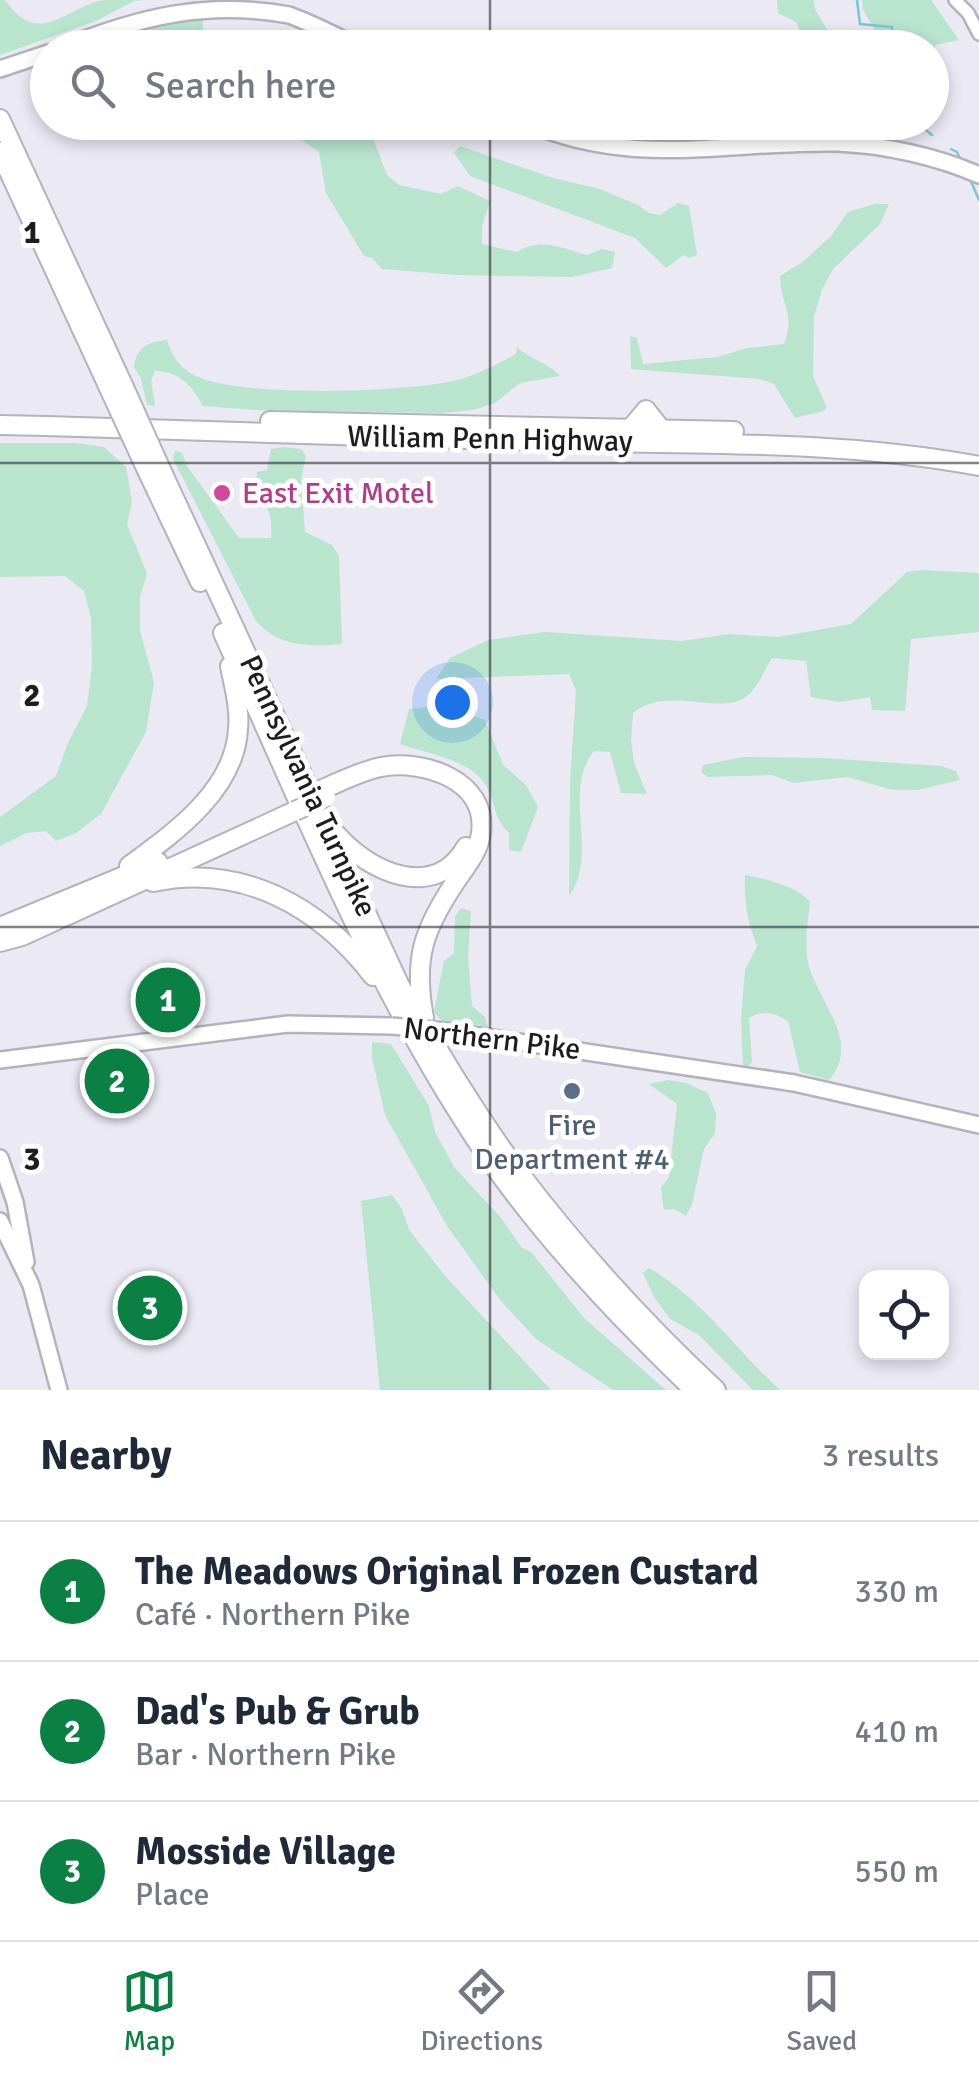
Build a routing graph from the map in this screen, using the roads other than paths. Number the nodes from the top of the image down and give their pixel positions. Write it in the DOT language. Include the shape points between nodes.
graph roads {
  1 [pos="955,0"];
  2 [pos="979,5"];
  3 [pos="968,13"];
  4 [pos="106,30"];
  5 [pos="320,30"];
  6 [pos="979,34"];
  7 [pos="30,59"];
  8 [pos="0,69"];
  9 [pos="0,120"];
  10 [pos="579,140"];
  11 [pos="0,152"];
  12 [pos="978,174"];
  13 [pos="115,386"];
  14 [pos="1,420"];
  15 [pos="979,455"];
  16 [pos="151,464"];
  17 [pos="979,466"];
  18 [pos="222,632"];
  19 [pos="325,793"];
  20 [pos="325,818"];
  21 [pos="116,885"];
  22 [pos="0,927"];
  23 [pos="0,942"];
  24 [pos="394,1002"];
  25 [pos="426,1029"];
  26 [pos="0,1060"];
  27 [pos="979,1125"];
  28 [pos="0,1158"];
  29 [pos="0,1220"];
  30 [pos="30,1286"];
  31 [pos="59,1390"];
  32 [pos="694,1390"];
  33 [pos="716,1390"];
  1 -- 3 [label="street"];
  2 -- 3 [label="street"];
  3 -- 6 [label="street"];
  4 -- 5 [label="main road" via="197,5 258,8"];
  7 -- 8 [label="main road"];
  9 -- 13 [label="highway, Pennsylvania Turnpike"];
  10 -- 12 [label="main road" via="630,150 876,146"];
  11 -- 13 [label="highway, Pennsylvania Turnpike"];
  13 -- 16 [label="highway, Pennsylvania Turnpike, bridge"];
  14 -- 15 [label="highway, William Penn Highway" via="660,429 830,436"];
  14 -- 17 [label="highway, William Penn Highway" via="420,438 795,444"];
  16 -- 18 [label="highway, Pennsylvania Turnpike"];
  16 -- 20 [label="highway, Pennsylvania Turnpike"];
  18 -- 21 [label="highway" via="238,713 232,760 184,823"];
  18 -- 24 [label="highway, Pennsylvania Turnpike"];
  19 -- 20 [label="highway" via="377,777 420,777 457,795 470,829 452,864 407,877 368,864"];
  19 -- 21 [label="highway"];
  19 -- 25 [label="highway" via="375,768 413,766 457,782 478,807 478,846 431,920 421,949"];
  20 -- 25 [label="highway, Pennsylvania Turnpike"];
  21 -- 22 [label="highway"];
  21 -- 23 [label="highway"];
  21 -- 24 [label="highway" via="195,878 276,894 336,933"];
  24 -- 32 [label="highway, Pennsylvania Turnpike" via="464,1122 550,1239"];
  25 -- 33 [label="highway, Pennsylvania Turnpike" via="519,1172 570,1236"];
  26 -- 27 [label="main road, Northern Pike, bridge" via="288,1024 392,1026 794,1084"];
  28 -- 30 [label="main road"];
  29 -- 30 [label="main road"];
  30 -- 31 [label="main road"];
}
